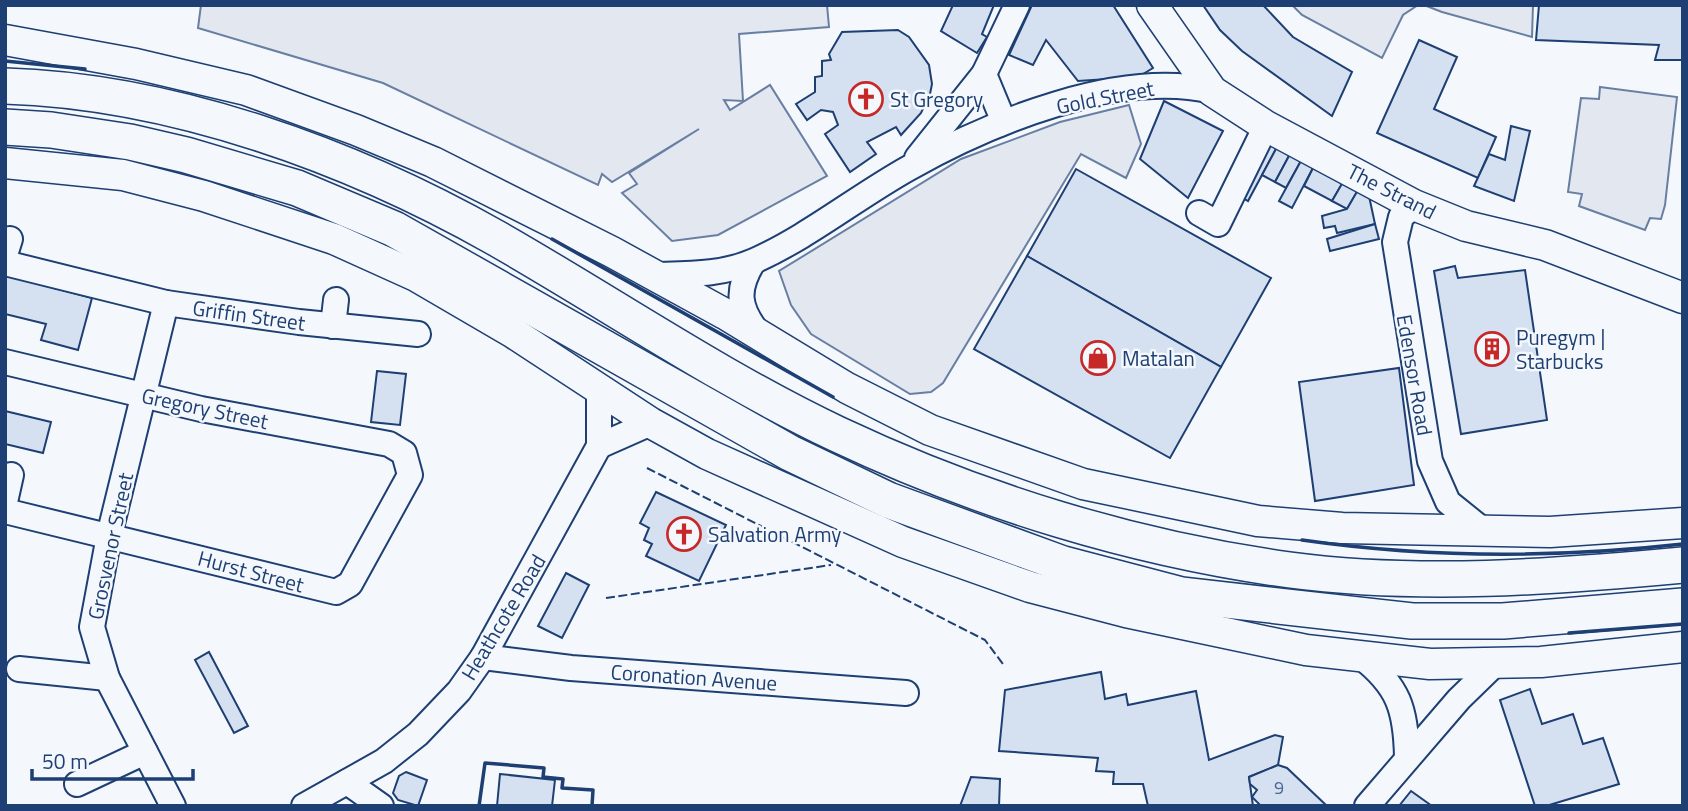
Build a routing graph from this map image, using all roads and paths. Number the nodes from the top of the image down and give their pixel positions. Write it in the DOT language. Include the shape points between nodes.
graph roads {
  1 [pos="1017,5"];
  2 [pos="1152,5"];
  3 [pos="5,40"];
  4 [pos="984,74"];
  5 [pos="5,86"];
  6 [pos="1212,91"];
  7 [pos="1000,124"];
  8 [pos="1266,126"];
  9 [pos="5,127"];
  10 [pos="5,163"];
  11 [pos="907,169"];
  12 [pos="1414,205"];
  13 [pos="1199,213"];
  14 [pos="753,261"];
  15 [pos="5,263"];
  16 [pos="654,275"];
  17 [pos="1683,298"];
  18 [pos="336,300"];
  19 [pos="166,303"];
  20 [pos="333,326"];
  21 [pos="418,334"];
  22 [pos="759,334"];
  23 [pos="5,362"];
  24 [pos="599,388"];
  25 [pos="145,397"];
  26 [pos="651,423"];
  27 [pos="599,446"];
  28 [pos="404,453"];
  29 [pos="11,475"];
  30 [pos="5,502"];
  31 [pos="5,511"];
  32 [pos="1683,523"];
  33 [pos="1484,531"];
  34 [pos="109,536"];
  35 [pos="1683,565"];
  36 [pos="1683,606"];
  37 [pos="1683,647"];
  38 [pos="1360,656"];
  39 [pos="483,657"];
  40 [pos="1495,664"];
  41 [pos="19,669"];
  42 [pos="107,678"];
  43 [pos="906,693"];
  44 [pos="145,752"];
  45 [pos="1407,757"];
  46 [pos="346,782"];
  47 [pos="77,784"];
  48 [pos="173,806"];
  49 [pos="304,806"];
  50 [pos="381,806"];
  51 [pos="1367,806"];
  1 -- 4 [label="street"];
  2 -- 6 [label="main road, The Strand"];
  3 -- 16 [label="main road" via="246,90 433,162"];
  4 -- 7 [label="street"];
  4 -- 11 [label="street"];
  5 -- 35 [label="highway" via="130,99 291,143 368,174 494,237 767,399 949,483 1028,509 1162,547 1292,570 1502,578"];
  6 -- 7 [label="street, Gold Street" via="1166,85 1091,95"];
  6 -- 8 [label="main road, The Strand"];
  7 -- 11 [label="street"];
  8 -- 12 [label="main road, The Strand"];
  8 -- 13 [label="street" via="1219,224"];
  9 -- 36 [label="highway" via="130,142 296,188 394,229 790,453 888,500 1063,564 1181,595 1412,621 1503,621"];
  10 -- 24 [label="main road" via="123,175 334,239 416,276"];
  11 -- 14 [label="street"];
  12 -- 17 [label="main road, The Strand" via="1466,226 1545,245"];
  12 -- 33 [label="street, Edensor Road" via="1401,217 1395,242 1430,461 1448,502"];
  14 -- 16 [label="street" via="706,274"];
  14 -- 22 [label="street" via="739,291 745,316"];
  15 -- 19 [label="street, Griffin Street"];
  16 -- 22 [label="main road"];
  18 -- 20 [label="street, Griffin Street"];
  19 -- 20 [label="street, Griffin Street"];
  19 -- 25 [label="street, Griffin Street"];
  20 -- 21 [label="street, Griffin Street"];
  22 -- 33 [label="main road" via="847,388 930,430 1083,484 1258,521"];
  23 -- 25 [label="street, Gregory Street"];
  24 -- 26 [label="main road"];
  24 -- 27 [label="street, Heathcote Road"];
  25 -- 28 [label="street, Gregory Street" via="389,444"];
  25 -- 34 [label="street, Grosvenor Street"];
  26 -- 27 [label="street"];
  26 -- 38 [label="main road" via="762,481 903,542 1030,587 1307,650"];
  27 -- 39 [label="street, Heathcote Road"];
  28 -- 34 [label="street, Hurst Street" via="410,475 344,590 327,591"];
  29 -- 30 [label="street"];
  31 -- 34 [label="street, Hurst Street"];
  32 -- 33 [label="main road" via="1563,532"];
  34 -- 42 [label="street, Grosvenor Street" via="92,627"];
  37 -- 40 [label="main road"];
  38 -- 40 [label="main road" via="1430,664"];
  38 -- 45 [label="street" via="1387,679 1397,695"];
  39 -- 43 [label="street, Coronation Avenue"];
  39 -- 46 [label="street, Heathcote Road" via="418,734 384,761"];
  40 -- 45 [label="street"];
  41 -- 42 [label="street"];
  42 -- 44 [label="street, Grosvenor Street"];
  44 -- 47 [label="street"];
  44 -- 48 [label="street, Grosvenor Street"];
  45 -- 51 [label="street"];
  46 -- 49 [label="street, Heathcote Road"];
  46 -- 50 [label="street"];
}
